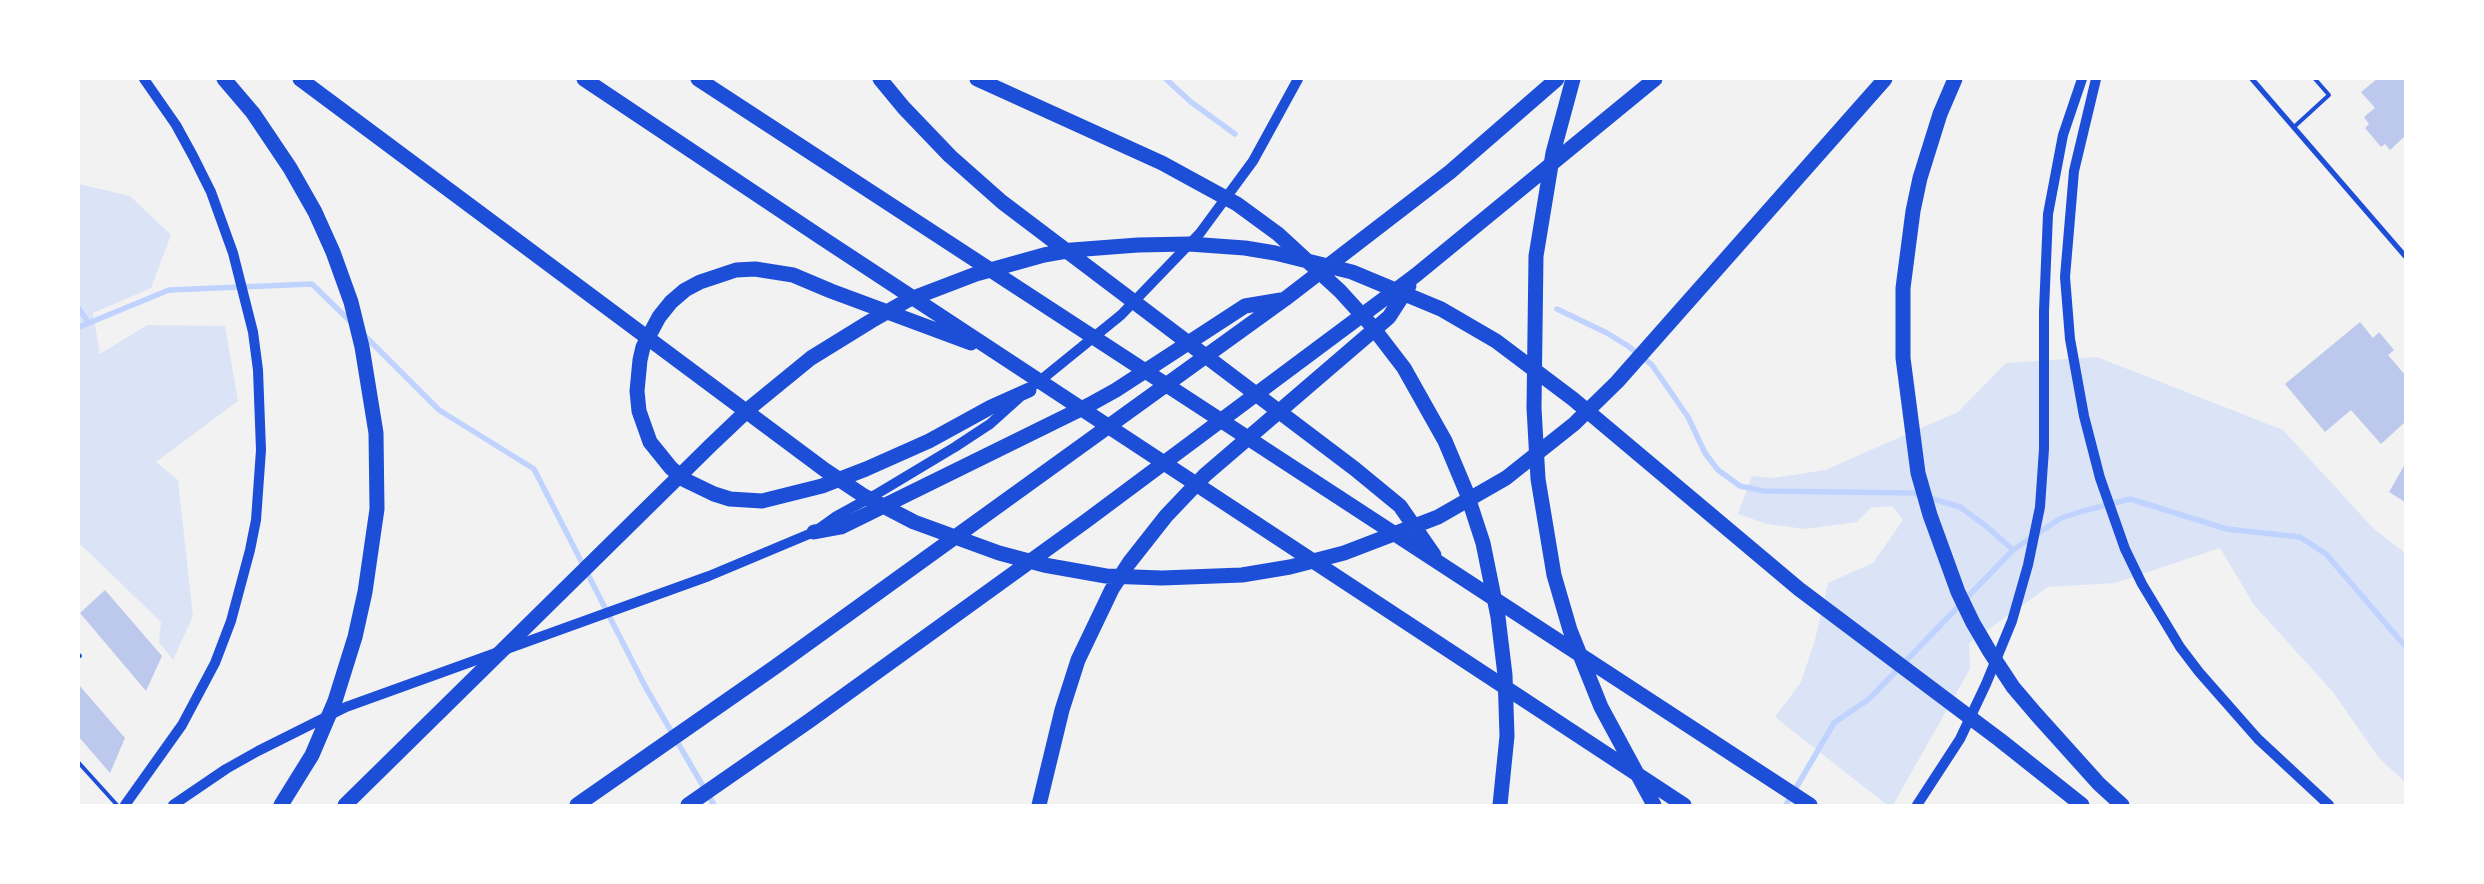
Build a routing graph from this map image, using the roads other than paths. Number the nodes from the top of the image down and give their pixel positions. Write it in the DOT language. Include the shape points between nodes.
graph roads {
  1 [pos="144,79"];
  2 [pos="224,79"];
  3 [pos="300,79"];
  4 [pos="584,79"];
  5 [pos="698,79"];
  6 [pos="880,79"];
  7 [pos="977,79"];
  8 [pos="1298,79"];
  9 [pos="1557,79"];
  10 [pos="1573,79"];
  11 [pos="1655,79"];
  12 [pos="1884,79"];
  13 [pos="1955,79"];
  14 [pos="2082,79"];
  15 [pos="2096,79"];
  16 [pos="2252,79"];
  17 [pos="2316,79"];
  18 [pos="2294,127"];
  19 [pos="2405,256"];
  20 [pos="1416,275"];
  21 [pos="1285,299"];
  22 [pos="995,352"];
  23 [pos="1029,390"];
  24 [pos="814,532"];
  25 [pos="1437,561"];
  26 [pos="1609,758"];
  27 [pos="79,763"];
  28 [pos="118,805"];
  29 [pos="125,805"];
  30 [pos="173,805"];
  31 [pos="280,805"];
  32 [pos="346,805"];
  33 [pos="577,805"];
  34 [pos="688,805"];
  35 [pos="1039,805"];
  36 [pos="1500,805"];
  37 [pos="1654,805"];
  38 [pos="1684,805"];
  39 [pos="1810,805"];
  40 [pos="1917,805"];
  41 [pos="2082,805"];
  42 [pos="2122,805"];
  43 [pos="2330,805"];
  1 -- 29 [label="main road" via="176,124 193,156 220,218 245,295 253,332 261,450 252,540 231,621 215,663 182,725"];
  2 -- 31 [label="highway" via="253,113 290,168 333,252 362,346 376,433 377,509 355,638 335,701 312,755"];
  3 -- 12 [label="highway" via="825,470 896,514 975,546 1044,565 1106,576 1214,576 1290,567 1370,545 1458,507 1526,463 1574,424 1617,382"];
  4 -- 22 [label="highway"];
  5 -- 25 [label="highway"];
  6 -- 25 [label="highway" via="950,156 994,196 1356,469 1400,506"];
  7 -- 36 [label="highway" via="1180,171 1237,204 1278,234 1340,290 1404,368 1445,441 1475,515 1485,551 1505,675 1507,736"];
  8 -- 23 [label="main road" via="1253,161 1200,233 1121,315"];
  9 -- 21 [label="highway" via="1450,172"];
  10 -- 37 [label="highway" via="1553,153 1536,256 1534,408 1538,479 1554,575 1570,630 1601,707"];
  11 -- 20 [label="highway"];
  13 -- 42 [label="highway" via="1920,178 1912,211 1903,288 1902,358 1918,473 1958,592 1990,652 2036,714"];
  14 -- 40 [label="main road" via="2064,135 2051,192 2046,238 2044,449 2040,507 2030,558 2002,648 1974,711 1946,762"];
  15 -- 43 [label="main road" via="2074,171 2065,277 2066,312 2092,449 2125,549 2160,616 2199,672 2258,739"];
  16 -- 18 [label="street"];
  17 -- 18 [label="lane" via="2329,95"];
  18 -- 19 [label="street"];
  20 -- 34 [label="highway" via="1086,521"];
  20 -- 35 [label="highway" via="1390,317 1206,475 1166,516 1129,563 1108,596 1078,660"];
  21 -- 24 [label="highway" via="1245,306 1089,405 840,527"];
  21 -- 33 [label="highway" via="775,667"];
  22 -- 23 [label="highway" via="793,275 755,269 736,270 685,290 660,317 643,347 640,360 637,383 639,410 650,442 685,480 730,499 762,501 814,488 866,469"];
  22 -- 26 [label="highway"];
  23 -- 24 [label="main road" via="983,428"];
  24 -- 30 [label="main road" via="709,576 392,689 328,716 226,769"];
  25 -- 39 [label="highway"];
  26 -- 37 [label="highway"];
  26 -- 38 [label="highway"];
  27 -- 28 [label="lane"];
  32 -- 41 [label="highway" via="724,432 781,381 832,344 908,300 1002,266 1072,250 1189,244 1253,249 1325,263 1441,309 1496,341 1573,399 1798,589"];
}
